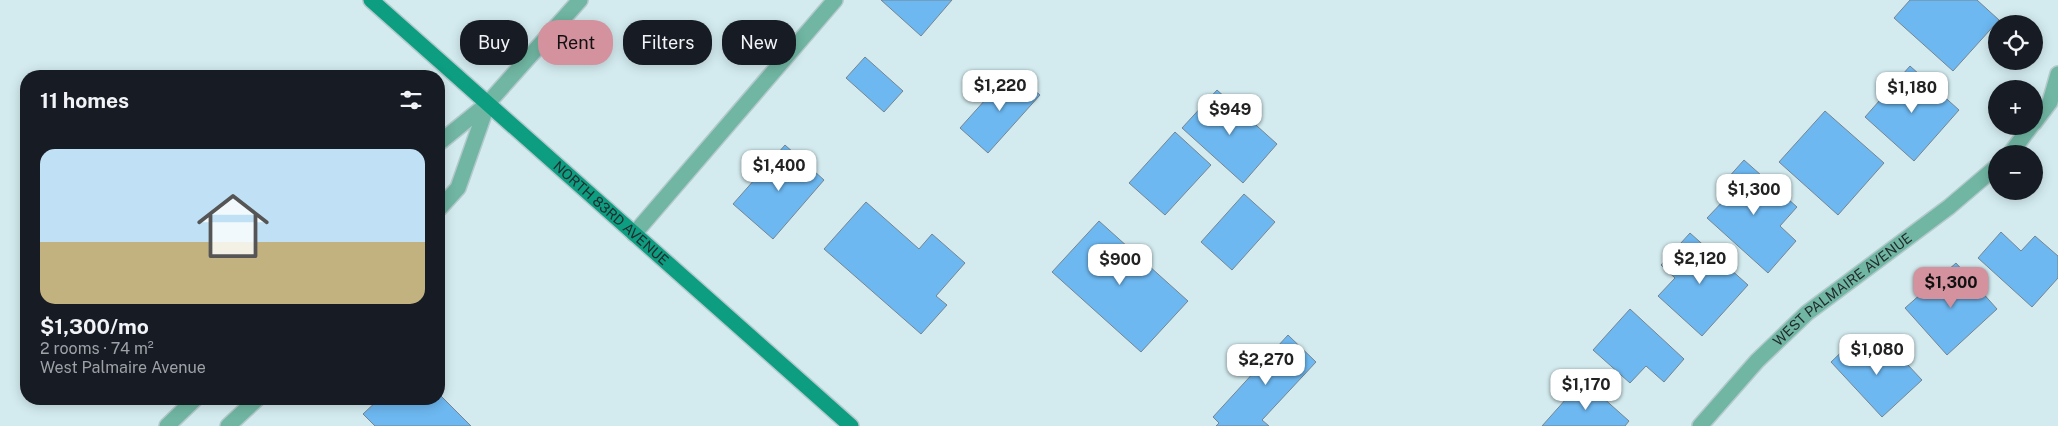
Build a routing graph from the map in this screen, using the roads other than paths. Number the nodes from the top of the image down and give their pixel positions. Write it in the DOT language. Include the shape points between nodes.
graph roads {
  1 [pos="371,0"];
  2 [pos="580,0"];
  3 [pos="835,0"];
  4 [pos="2058,74"];
  5 [pos="488,103"];
  6 [pos="2043,111"];
  7 [pos="445,138"];
  8 [pos="1988,174"];
  9 [pos="445,202"];
  10 [pos="634,234"];
  11 [pos="189,405"];
  12 [pos="251,405"];
  13 [pos="168,426"];
  14 [pos="228,426"];
  15 [pos="852,426"];
  16 [pos="1700,426"];
  1 -- 5 [label="main road, NORTH 83RD AVENUE"];
  2 -- 5 [label="street"];
  3 -- 10 [label="street"];
  4 -- 6 [label="street" via="2050,102"];
  5 -- 7 [label="street"];
  5 -- 9 [label="street" via="458,188"];
  5 -- 10 [label="main road, NORTH 83RD AVENUE"];
  8 -- 16 [label="street, WEST PALMAIRE AVENUE" via="1949,207 1807,312 1757,360"];
  10 -- 15 [label="main road, NORTH 83RD AVENUE"];
  11 -- 13 [label="street"];
  12 -- 14 [label="street"];
}
